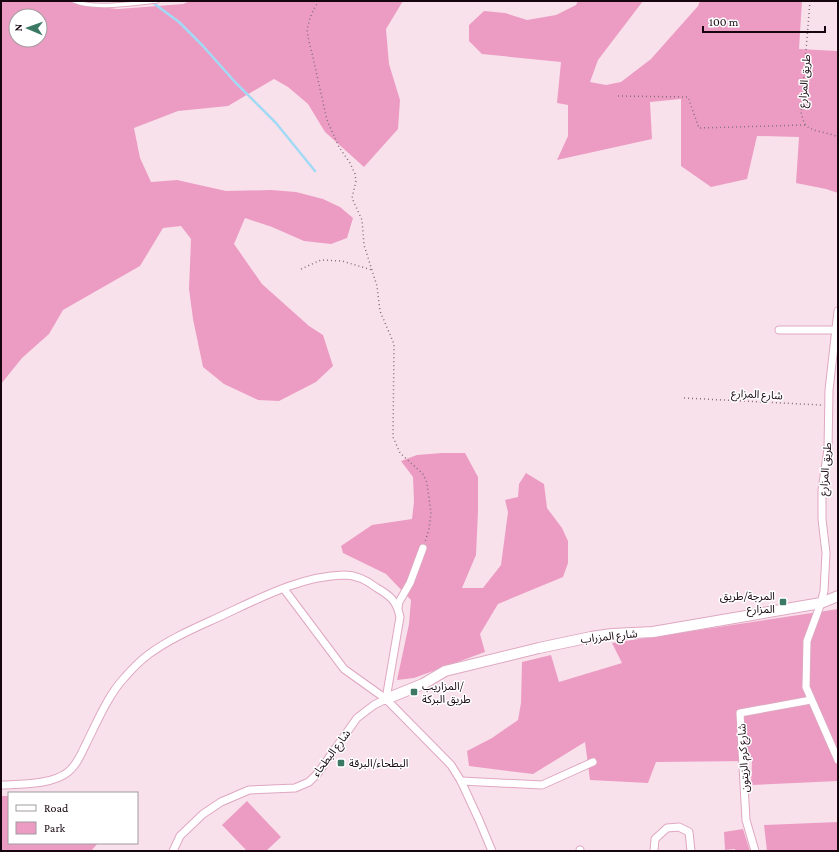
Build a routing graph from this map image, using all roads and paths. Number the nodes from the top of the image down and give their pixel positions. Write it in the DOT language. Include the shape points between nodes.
graph roads {
  1 [pos="74,1"];
  2 [pos="157,1"];
  3 [pos="319,1"];
  4 [pos="810,1"];
  5 [pos="618,96"];
  6 [pos="805,125"];
  7 [pos="838,137"];
  8 [pos="301,269"];
  9 [pos="372,270"];
  10 [pos="838,311"];
  11 [pos="779,330"];
  12 [pos="836,330"];
  13 [pos="684,398"];
  14 [pos="829,406"];
  15 [pos="423,548"];
  16 [pos="284,589"];
  17 [pos="838,596"];
  18 [pos="821,603"];
  19 [pos="398,608"];
  20 [pos="386,699"];
  21 [pos="811,700"];
  22 [pos="838,760"];
  23 [pos="593,762"];
  24 [pos="461,781"];
  25 [pos="1,785"];
  26 [pos="173,851"];
  27 [pos="492,851"];
  28 [pos="654,851"];
  29 [pos="691,851"];
  30 [pos="755,851"];
  1 -- 2 [label="lane" via="94,5"];
  3 -- 9 [label="path" via="310,18 308,42 327,120 355,174 352,198 362,220 364,245"];
  4 -- 6 [label="path, طريق المزارع" via="801,112"];
  5 -- 6 [label="path" via="688,98 699,128"];
  6 -- 7 [label="path, طريق المزارع"];
  8 -- 9 [label="path" via="321,260 342,261"];
  9 -- 15 [label="path" via="380,311 394,344 393,437 400,453 423,474 427,483 431,513"];
  10 -- 12 [label="street, طريق المزارع"];
  11 -- 12 [label="street"];
  12 -- 14 [label="street, طريق المزارع"];
  13 -- 14 [label="path, شارع المزارع"];
  14 -- 18 [label="street, طريق المزارع" via="828,449 822,490 826,553"];
  15 -- 19 [label="street"];
  16 -- 19 [label="street" via="325,577 355,576 390,596"];
  16 -- 20 [label="street" via="344,669"];
  16 -- 25 [label="street" via="177,636 148,654 116,688 75,765 68,773 54,780"];
  17 -- 18 [label="street, شارع المزراب"];
  18 -- 20 [label="street, شارع المزراب" via="653,632 591,637 539,648 445,671 423,684"];
  18 -- 21 [label="street, طريق المزارع" via="807,641 806,687"];
  19 -- 20 [label="street" via="400,618"];
  20 -- 24 [label="street" via="451,765"];
  20 -- 26 [label="street, شارع البطحاء" via="358,718 309,782 296,788 248,790 221,802 203,814 180,836"];
  21 -- 22 [label="street, طريق المزارع"];
  21 -- 30 [label="street, شارع كرم الزيتون" via="740,713 746,820"];
  23 -- 24 [label="street" via="542,785"];
  24 -- 27 [label="street"];
  28 -- 29 [label="street" via="655,839 667,828 679,827 689,832"];
}
